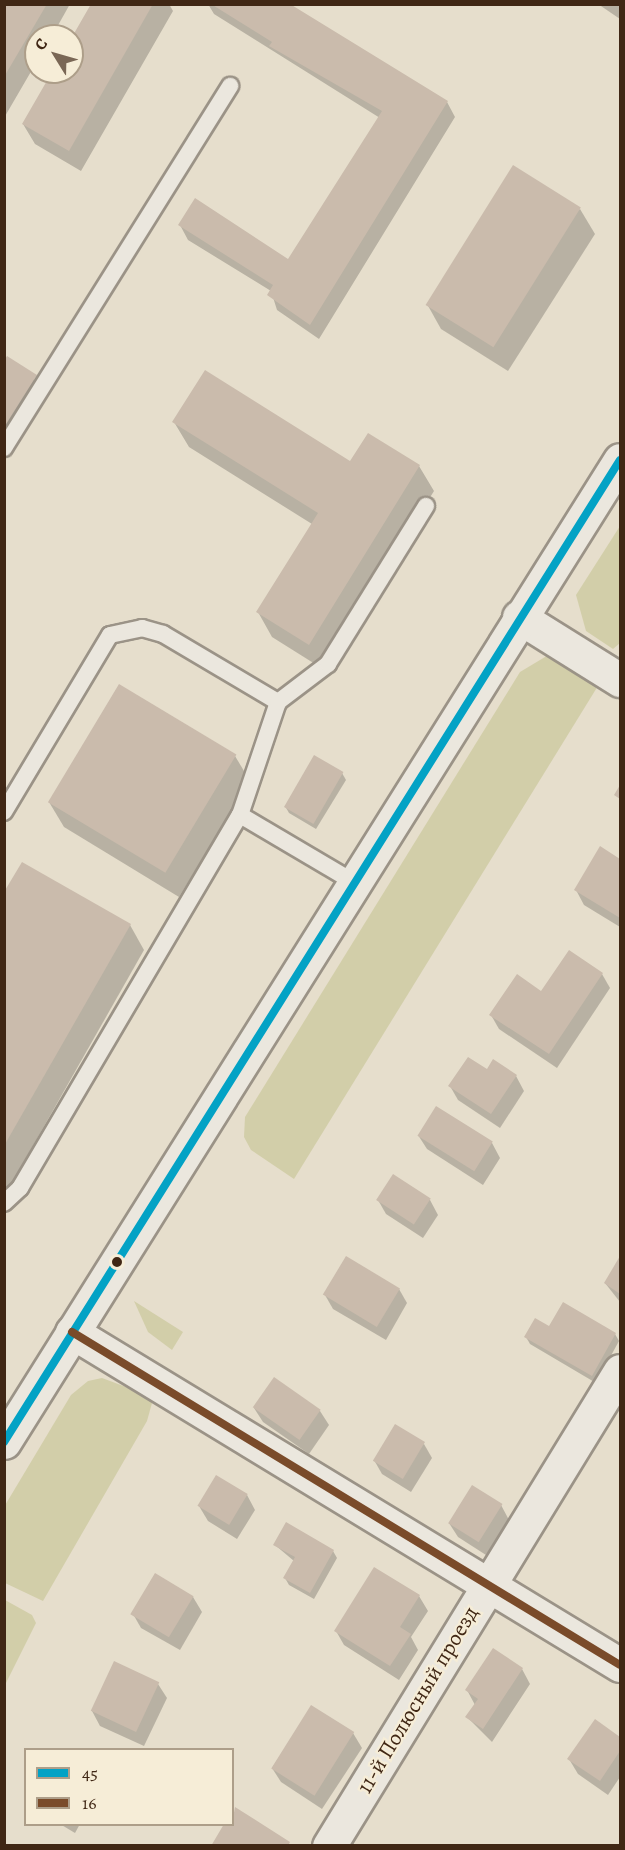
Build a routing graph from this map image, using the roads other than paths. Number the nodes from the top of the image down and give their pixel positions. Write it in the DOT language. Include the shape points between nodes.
graph roads {
  1 [pos="231,86"];
  2 [pos="4,448"];
  3 [pos="621,460"];
  4 [pos="426,506"];
  5 [pos="519,617"];
  6 [pos="621,680"];
  7 [pos="278,702"];
  8 [pos="4,812"];
  9 [pos="240,815"];
  10 [pos="352,881"];
  11 [pos="4,1203"];
  12 [pos="72,1332"];
  13 [pos="621,1371"];
  14 [pos="4,1442"];
  15 [pos="487,1587"];
  16 [pos="621,1665"];
  17 [pos="329,1845"];
  1 -- 2 [label="lane"];
  3 -- 5 [label="street"];
  4 -- 7 [label="lane" via="328,664"];
  5 -- 6 [label="street"];
  5 -- 10 [label="street"];
  7 -- 8 [label="lane" via="163,634 142,627 110,635"];
  7 -- 9 [label="lane"];
  9 -- 10 [label="lane"];
  9 -- 11 [label="lane" via="20,1188"];
  10 -- 12 [label="street"];
  12 -- 14 [label="street"];
  12 -- 15 [label="street"];
  13 -- 15 [label="street, 11-й Полюсный проезд"];
  15 -- 16 [label="street"];
  15 -- 17 [label="street, 11-й Полюсный проезд"];
}
